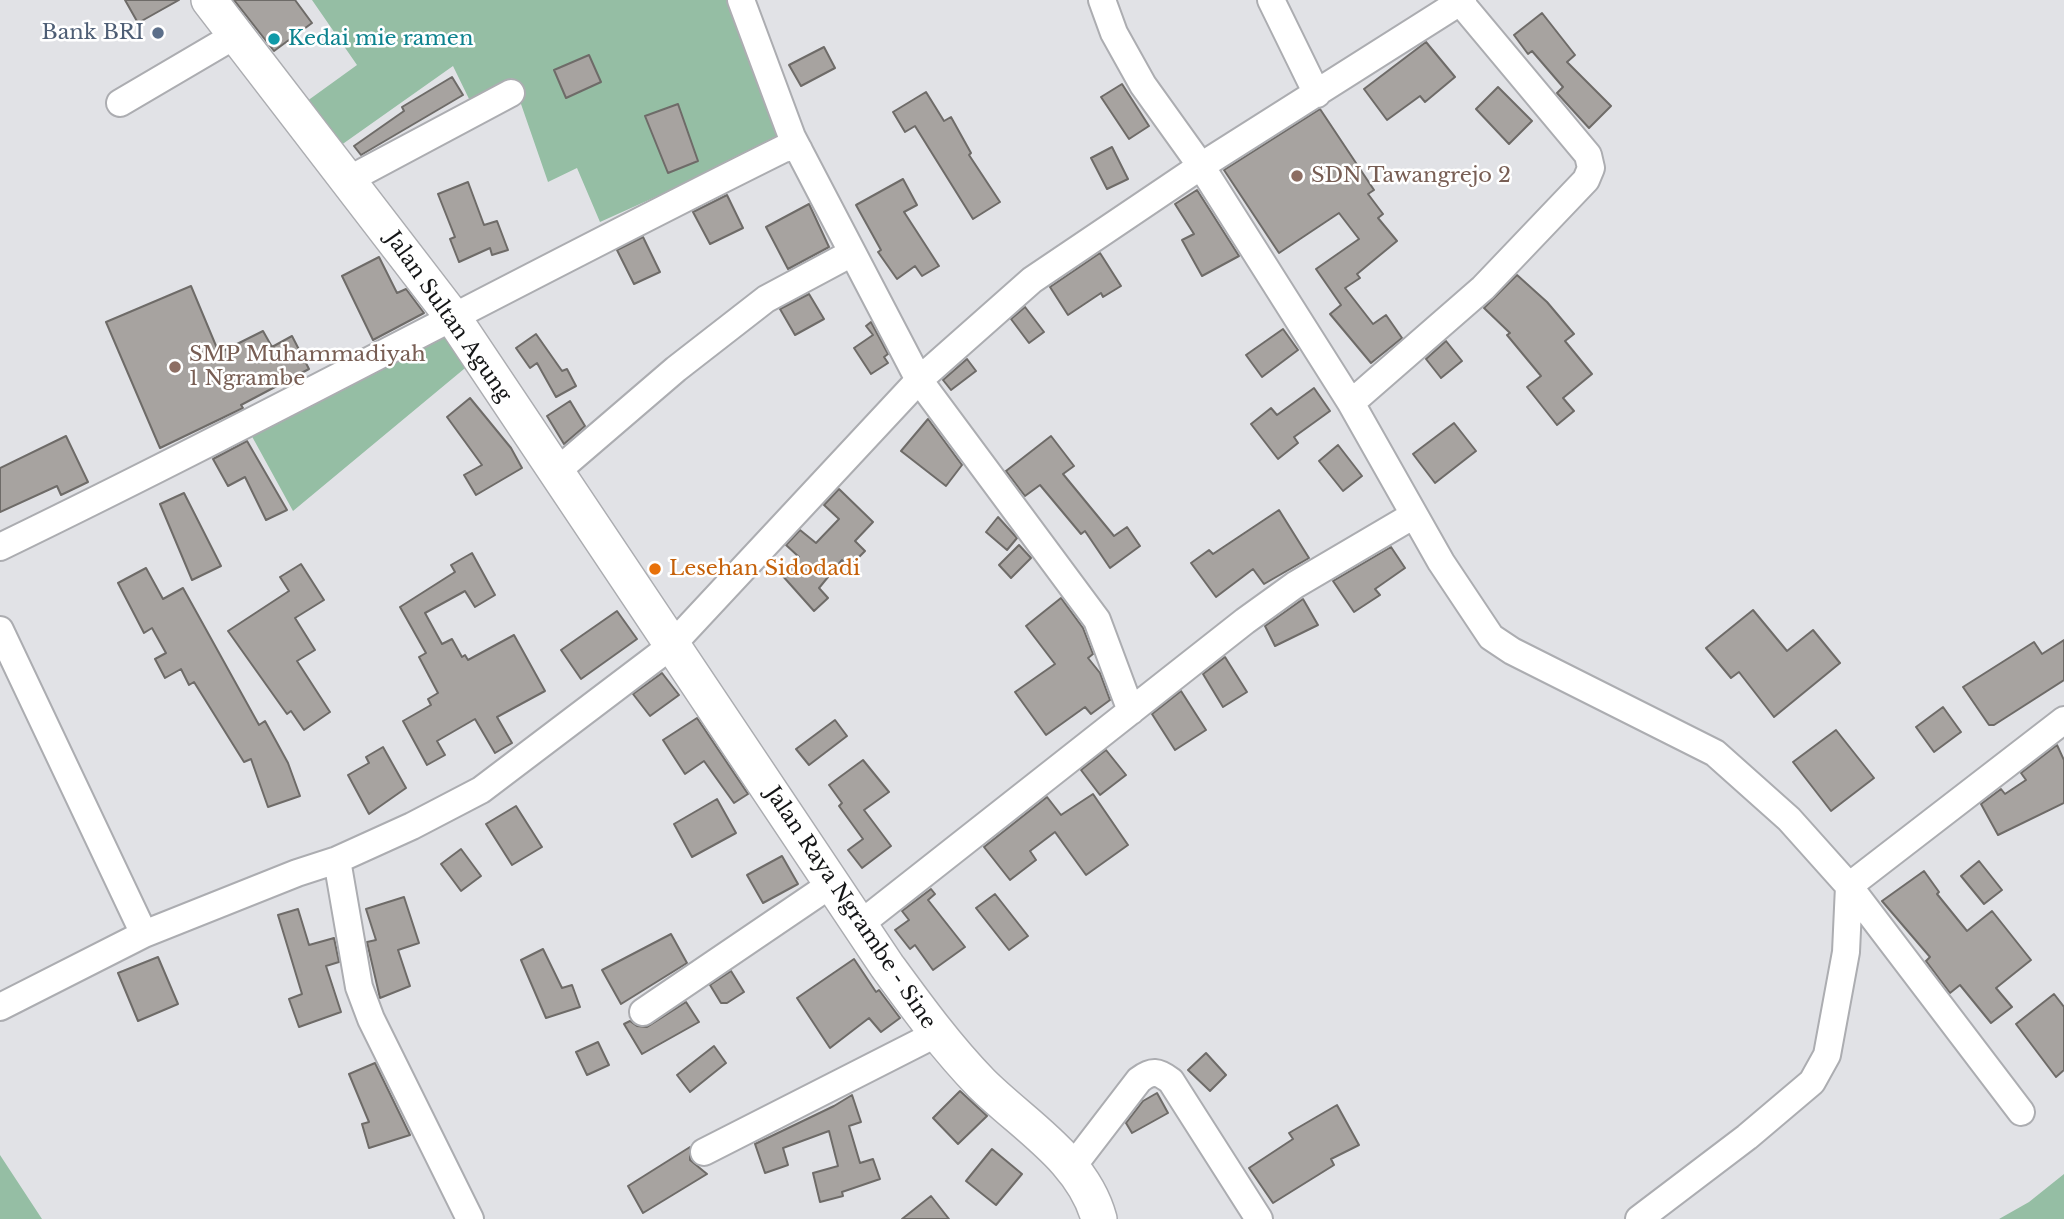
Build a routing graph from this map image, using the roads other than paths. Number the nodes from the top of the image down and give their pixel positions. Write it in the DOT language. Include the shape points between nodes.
graph roads {
  1 [pos="209,0"];
  2 [pos="741,0"];
  3 [pos="1101,0"];
  4 [pos="1272,0"];
  5 [pos="1461,1"];
  6 [pos="234,36"];
  7 [pos="511,93"];
  8 [pos="1317,94"];
  9 [pos="120,103"];
  10 [pos="799,150"];
  11 [pos="1201,166"];
  12 [pos="348,180"];
  13 [pos="852,253"];
  14 [pos="452,316"];
  15 [pos="919,380"];
  16 [pos="1351,403"];
  17 [pos="556,472"];
  18 [pos="1414,515"];
  19 [pos="0,547"];
  20 [pos="0,630"];
  21 [pos="671,646"];
  22 [pos="1131,711"];
  23 [pos="2064,720"];
  24 [pos="337,860"];
  25 [pos="833,883"];
  26 [pos="1849,886"];
  27 [pos="859,925"];
  28 [pos="144,934"];
  29 [pos="0,1007"];
  30 [pos="643,1012"];
  31 [pos="936,1034"];
  32 [pos="2021,1112"];
  33 [pos="704,1152"];
  34 [pos="1073,1166"];
  35 [pos="470,1219"];
  36 [pos="1099,1219"];
  37 [pos="1259,1219"];
  38 [pos="1639,1219"];
  1 -- 6 [label="main road, Jalan Sultan Agung"];
  2 -- 10 [label="street"];
  3 -- 11 [label="street" via="1143,85"];
  4 -- 8 [label="street"];
  5 -- 8 [label="street"];
  5 -- 16 [label="street" via="1588,155 1591,168 1586,180 1483,288"];
  6 -- 9 [label="street"];
  6 -- 12 [label="main road, Jalan Sultan Agung"];
  7 -- 12 [label="street"];
  8 -- 11 [label="street"];
  10 -- 13 [label="street"];
  10 -- 14 [label="street" via="783,149"];
  11 -- 15 [label="street" via="1032,279"];
  11 -- 16 [label="street"];
  12 -- 14 [label="main road, Jalan Sultan Agung"];
  13 -- 15 [label="street"];
  13 -- 17 [label="street" via="766,299"];
  14 -- 17 [label="main road, Jalan Sultan Agung"];
  14 -- 19 [label="street" via="212,444"];
  15 -- 21 [label="street"];
  15 -- 22 [label="street" via="1097,620"];
  16 -- 18 [label="street"];
  17 -- 21 [label="main road, Jalan Sultan Agung"];
  18 -- 22 [label="street" via="1295,585"];
  18 -- 26 [label="street" via="1491,637 1715,753 1789,819"];
  20 -- 28 [label="street"];
  21 -- 24 [label="street" via="481,790"];
  21 -- 25 [label="main road, Jalan Raya Ngrambe - Sine"];
  22 -- 27 [label="street"];
  23 -- 26 [label="street"];
  24 -- 28 [label="street"];
  24 -- 35 [label="street" via="359,987"];
  25 -- 27 [label="main road, Jalan Raya Ngrambe - Sine"];
  25 -- 30 [label="street"];
  26 -- 32 [label="street"];
  26 -- 38 [label="street" via="1846,952 1827,1055 1812,1082 1747,1138"];
  27 -- 31 [label="main road, Jalan Raya Ngrambe - Sine"];
  28 -- 29 [label="street"];
  31 -- 33 [label="street"];
  31 -- 34 [label="main road, Jalan Raya Ngrambe - Sine"];
  34 -- 36 [label="main road, Jalan Raya Ngrambe - Sine"];
  34 -- 37 [label="street" via="1139,1080 1149,1072 1159,1072 1171,1081"];
}
